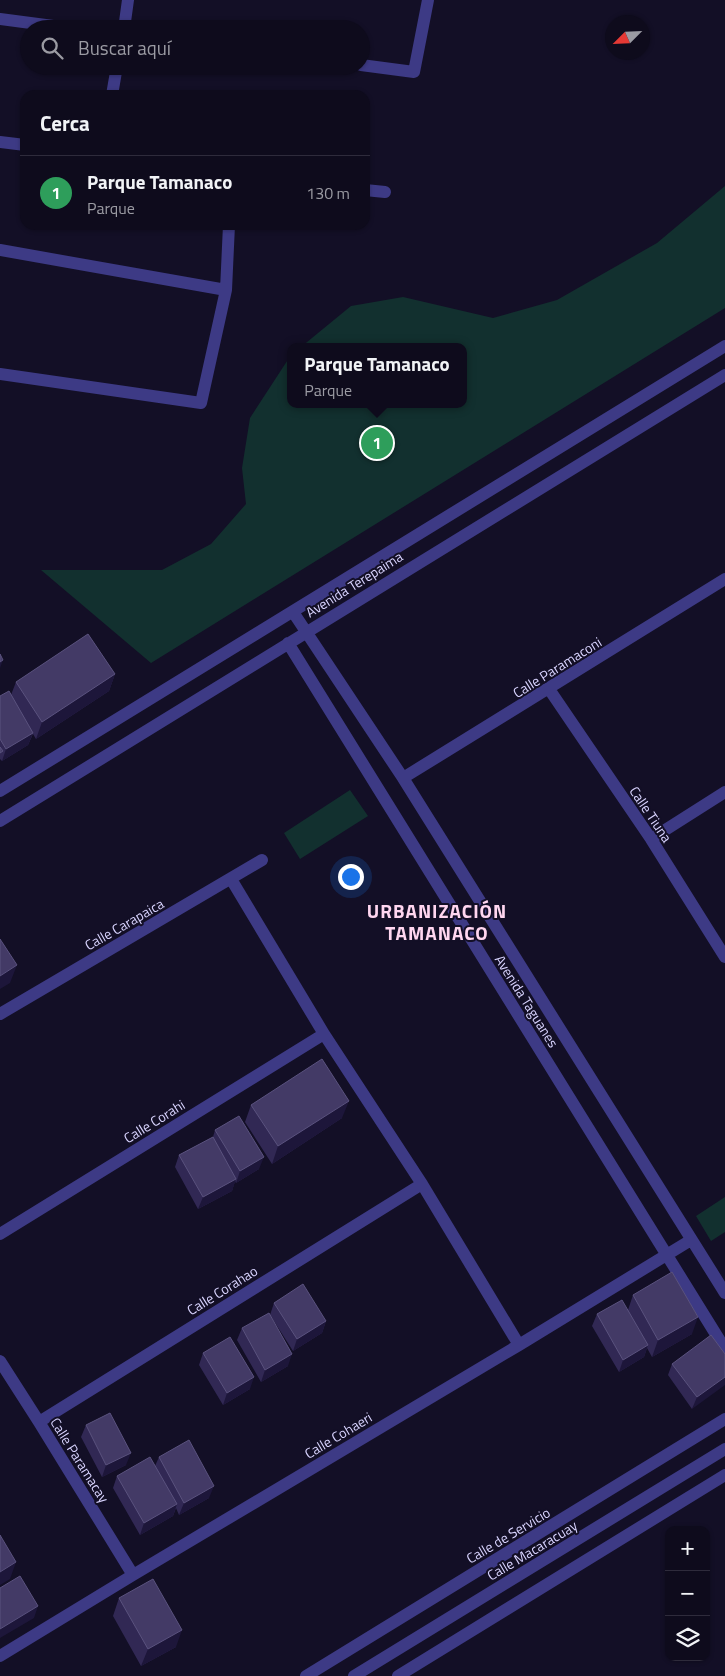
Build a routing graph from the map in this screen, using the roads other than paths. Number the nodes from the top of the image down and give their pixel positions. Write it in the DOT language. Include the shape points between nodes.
graph roads {
  1 [pos="128,0"];
  2 [pos="428,0"];
  3 [pos="0,19"];
  4 [pos="125,20"];
  5 [pos="20,22"];
  6 [pos="370,66"];
  7 [pos="115,75"];
  8 [pos="113,90"];
  9 [pos="0,142"];
  10 [pos="20,144"];
  11 [pos="370,190"];
  12 [pos="385,192"];
  13 [pos="229,230"];
  14 [pos="0,250"];
  15 [pos="226,290"];
  16 [pos="725,346"];
  17 [pos="0,374"];
  18 [pos="725,375"];
  19 [pos="725,579"];
  20 [pos="293,612"];
  21 [pos="306,632"];
  22 [pos="288,643"];
  23 [pos="549,689"];
  24 [pos="403,778"];
  25 [pos="0,791"];
  26 [pos="725,792"];
  27 [pos="0,821"];
  28 [pos="651,839"];
  29 [pos="262,860"];
  30 [pos="231,879"];
  31 [pos="725,957"];
  32 [pos="0,1014"];
  33 [pos="324,1034"];
  34 [pos="422,1184"];
  35 [pos="0,1234"];
  36 [pos="691,1240"];
  37 [pos="666,1254"];
  38 [pos="725,1293"];
  39 [pos="519,1344"];
  40 [pos="725,1349"];
  41 [pos="0,1361"];
  42 [pos="725,1419"];
  43 [pos="39,1422"];
  44 [pos="725,1449"];
  45 [pos="725,1475"];
  46 [pos="133,1575"];
  47 [pos="0,1656"];
  48 [pos="306,1676"];
  49 [pos="354,1676"];
  50 [pos="398,1676"];
  1 -- 4 [label="street"];
  2 -- 6 [label="street" via="414,72"];
  3 -- 5 [label="street"];
  7 -- 8 [label="street"];
  9 -- 10 [label="street"];
  11 -- 12 [label="street"];
  13 -- 15 [label="street"];
  14 -- 15 [label="street"];
  15 -- 17 [label="street" via="201,403"];
  16 -- 20 [label="street, Avenida Terepaima"];
  18 -- 21 [label="street, Avenida Terepaima"];
  19 -- 23 [label="street, Calle Paramaconi"];
  20 -- 21 [label="street, Avenida Taguanes"];
  20 -- 25 [label="street, Avenida Terepaima"];
  21 -- 22 [label="street, Avenida Terepaima"];
  21 -- 24 [label="street, Avenida Taguanes"];
  22 -- 27 [label="street, Avenida Terepaima"];
  22 -- 37 [label="street, Avenida Taguanes"];
  23 -- 24 [label="street, Calle Paramaconi"];
  23 -- 28 [label="street, Calle Tiuna"];
  24 -- 36 [label="street, Avenida Taguanes"];
  26 -- 28 [label="street"];
  28 -- 31 [label="street, Calle Tiuna"];
  29 -- 30 [label="street, Calle Carapaica"];
  30 -- 32 [label="street, Calle Carapaica"];
  30 -- 33 [label="street"];
  33 -- 34 [label="street"];
  33 -- 35 [label="street, Calle Corahi"];
  34 -- 39 [label="street"];
  34 -- 43 [label="street, Calle Corahao"];
  36 -- 37 [label="street, Calle Cohaeri"];
  36 -- 38 [label="street, Avenida Taguanes"];
  37 -- 39 [label="street, Calle Cohaeri"];
  37 -- 40 [label="street, Avenida Taguanes"];
  39 -- 46 [label="street, Calle Cohaeri"];
  41 -- 43 [label="street, Calle Paramacay"];
  42 -- 48 [label="street, Calle de Servicio"];
  43 -- 46 [label="street, Calle Paramacay"];
  44 -- 49 [label="street, Calle Macaracuay"];
  45 -- 50 [label="street"];
  46 -- 47 [label="street, Calle Cohaeri"];
}
